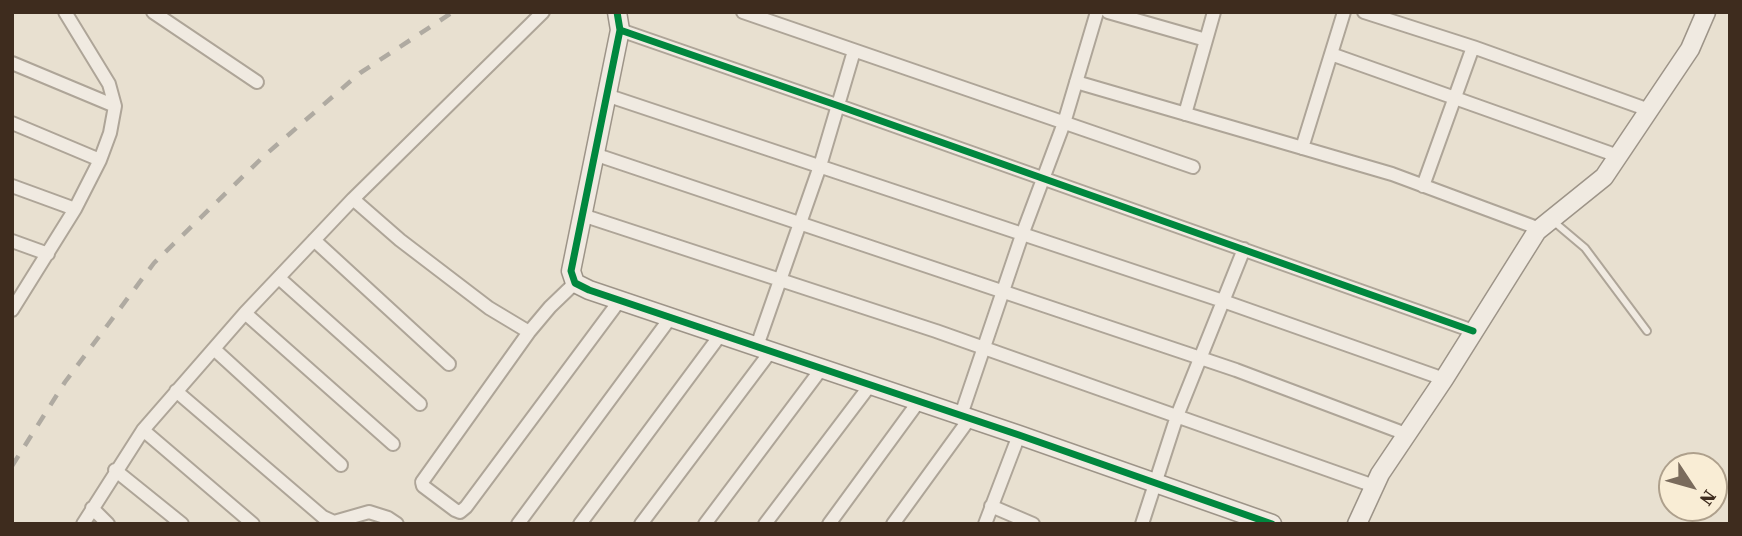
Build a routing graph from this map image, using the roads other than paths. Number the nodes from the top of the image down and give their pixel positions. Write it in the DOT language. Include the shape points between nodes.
graph roads {
  1 [pos="65,12"];
  2 [pos="153,12"];
  3 [pos="543,12"];
  4 [pos="743,12"];
  5 [pos="1097,12"];
  6 [pos="1108,12"];
  7 [pos="1214,12"];
  8 [pos="1344,12"];
  9 [pos="1364,12"];
  10 [pos="1701,13"];
  11 [pos="618,21"];
  12 [pos="1206,40"];
  13 [pos="1474,47"];
  14 [pos="855,51"];
  15 [pos="1331,54"];
  16 [pos="12,63"];
  17 [pos="257,82"];
  18 [pos="1076,82"];
  19 [pos="606,95"];
  20 [pos="1454,98"];
  21 [pos="115,106"];
  22 [pos="839,106"];
  23 [pos="1649,110"];
  24 [pos="1185,114"];
  25 [pos="1064,122"];
  26 [pos="12,123"];
  27 [pos="1302,148"];
  28 [pos="594,155"];
  29 [pos="1618,156"];
  30 [pos="100,160"];
  31 [pos="820,166"];
  32 [pos="1194,167"];
  33 [pos="1043,178"];
  34 [pos="12,186"];
  35 [pos="1423,186"];
  36 [pos="353,199"];
  37 [pos="75,209"];
  38 [pos="582,215"];
  39 [pos="800,222"];
  40 [pos="1545,225"];
  41 [pos="1022,235"];
  42 [pos="314,240"];
  43 [pos="12,241"];
  44 [pos="1244,249"];
  45 [pos="48,254"];
  46 [pos="279,278"];
  47 [pos="780,279"];
  48 [pos="575,283"];
  49 [pos="1004,290"];
  50 [pos="620,300"];
  51 [pos="1223,301"];
  52 [pos="12,310"];
  53 [pos="245,313"];
  54 [pos="671,317"];
  55 [pos="1473,331"];
  56 [pos="1647,331"];
  57 [pos="529,332"];
  58 [pos="720,334"];
  59 [pos="984,348"];
  60 [pos="214,349"];
  61 [pos="764,349"];
  62 [pos="1200,358"];
  63 [pos="449,364"];
  64 [pos="822,368"];
  65 [pos="1444,379"];
  66 [pos="871,384"];
  67 [pos="176,391"];
  68 [pos="919,401"];
  69 [pos="420,404"];
  70 [pos="966,416"];
  71 [pos="1177,416"];
  72 [pos="143,430"];
  73 [pos="1406,434"];
  74 [pos="1019,435"];
  75 [pos="393,444"];
  76 [pos="341,465"];
  77 [pos="115,470"];
  78 [pos="1157,483"];
  79 [pos="1374,486"];
  80 [pos="991,506"];
  81 [pos="92,508"];
  82 [pos="348,520"];
  83 [pos="82,524"];
  84 [pos="108,524"];
  85 [pos="182,524"];
  86 [pos="253,524"];
  87 [pos="397,524"];
  88 [pos="518,524"];
  89 [pos="579,524"];
  90 [pos="641,524"];
  91 [pos="705,524"];
  92 [pos="765,524"];
  93 [pos="829,524"];
  94 [pos="893,524"];
  95 [pos="985,524"];
  96 [pos="1033,524"];
  97 [pos="1142,524"];
  98 [pos="1272,524"];
  99 [pos="1357,524"];
  1 -- 21 [label="street" via="109,84"];
  2 -- 17 [label="street"];
  3 -- 36 [label="street"];
  4 -- 14 [label="street"];
  5 -- 18 [label="street"];
  6 -- 12 [label="street"];
  7 -- 12 [label="street"];
  8 -- 15 [label="street"];
  9 -- 13 [label="street"];
  10 -- 23 [label="street" via="1690,49"];
  11 -- 19 [label="street"];
  11 -- 22 [label="street"];
  12 -- 24 [label="street"];
  13 -- 20 [label="street"];
  13 -- 23 [label="street"];
  14 -- 22 [label="street"];
  14 -- 25 [label="street"];
  15 -- 20 [label="street"];
  15 -- 27 [label="street"];
  16 -- 21 [label="street"];
  18 -- 24 [label="street"];
  18 -- 25 [label="street"];
  19 -- 28 [label="street"];
  19 -- 31 [label="street"];
  20 -- 29 [label="street"];
  20 -- 35 [label="street"];
  21 -- 30 [label="street"];
  22 -- 31 [label="street"];
  22 -- 33 [label="street"];
  23 -- 29 [label="street"];
  24 -- 27 [label="street"];
  25 -- 32 [label="street"];
  25 -- 33 [label="street"];
  26 -- 30 [label="street"];
  27 -- 35 [label="street"];
  28 -- 38 [label="street"];
  28 -- 39 [label="street"];
  29 -- 40 [label="street" via="1604,177"];
  30 -- 37 [label="street"];
  31 -- 39 [label="street"];
  31 -- 41 [label="street"];
  33 -- 41 [label="street"];
  33 -- 44 [label="street"];
  34 -- 37 [label="street"];
  35 -- 40 [label="street"];
  36 -- 42 [label="street"];
  36 -- 57 [label="street" via="444,274"];
  37 -- 45 [label="street"];
  38 -- 47 [label="street"];
  38 -- 48 [label="street" via="571,271"];
  39 -- 47 [label="street"];
  39 -- 49 [label="street"];
  40 -- 55 [label="street"];
  40 -- 56 [label="lane" via="1585,248"];
  41 -- 49 [label="street"];
  41 -- 51 [label="street"];
  42 -- 46 [label="street"];
  42 -- 63 [label="street"];
  43 -- 45 [label="street"];
  44 -- 51 [label="street"];
  44 -- 55 [label="street"];
  45 -- 52 [label="street"];
  46 -- 53 [label="street"];
  46 -- 69 [label="street"];
  47 -- 59 [label="street"];
  47 -- 61 [label="street"];
  48 -- 50 [label="street"];
  48 -- 57 [label="street"];
  49 -- 59 [label="street"];
  49 -- 62 [label="street"];
  50 -- 54 [label="street"];
  50 -- 57 [label="street" via="458,512 422,482"];
  51 -- 62 [label="street"];
  51 -- 65 [label="street"];
  53 -- 60 [label="street"];
  53 -- 75 [label="street"];
  54 -- 58 [label="street"];
  54 -- 88 [label="street"];
  55 -- 65 [label="street"];
  58 -- 61 [label="street"];
  58 -- 89 [label="street"];
  59 -- 70 [label="street"];
  59 -- 71 [label="street"];
  60 -- 67 [label="street"];
  60 -- 76 [label="street"];
  61 -- 64 [label="street"];
  61 -- 90 [label="street"];
  62 -- 71 [label="street"];
  62 -- 73 [label="street"];
  64 -- 66 [label="street"];
  64 -- 91 [label="street"];
  65 -- 73 [label="street"];
  66 -- 68 [label="street"];
  66 -- 92 [label="street"];
  67 -- 72 [label="street"];
  67 -- 82 [label="street" via="323,517 334,522"];
  68 -- 70 [label="street"];
  68 -- 93 [label="street"];
  70 -- 74 [label="street"];
  70 -- 94 [label="street"];
  71 -- 78 [label="street"];
  71 -- 79 [label="street"];
  72 -- 77 [label="street"];
  72 -- 86 [label="street"];
  73 -- 79 [label="street"];
  74 -- 78 [label="street"];
  74 -- 80 [label="street"];
  77 -- 81 [label="street"];
  77 -- 85 [label="street"];
  78 -- 97 [label="street"];
  78 -- 98 [label="street"];
  79 -- 99 [label="street"];
  80 -- 95 [label="street"];
  80 -- 96 [label="street"];
  81 -- 83 [label="street"];
  81 -- 84 [label="street"];
  82 -- 87 [label="street" via="369,512"];
}
